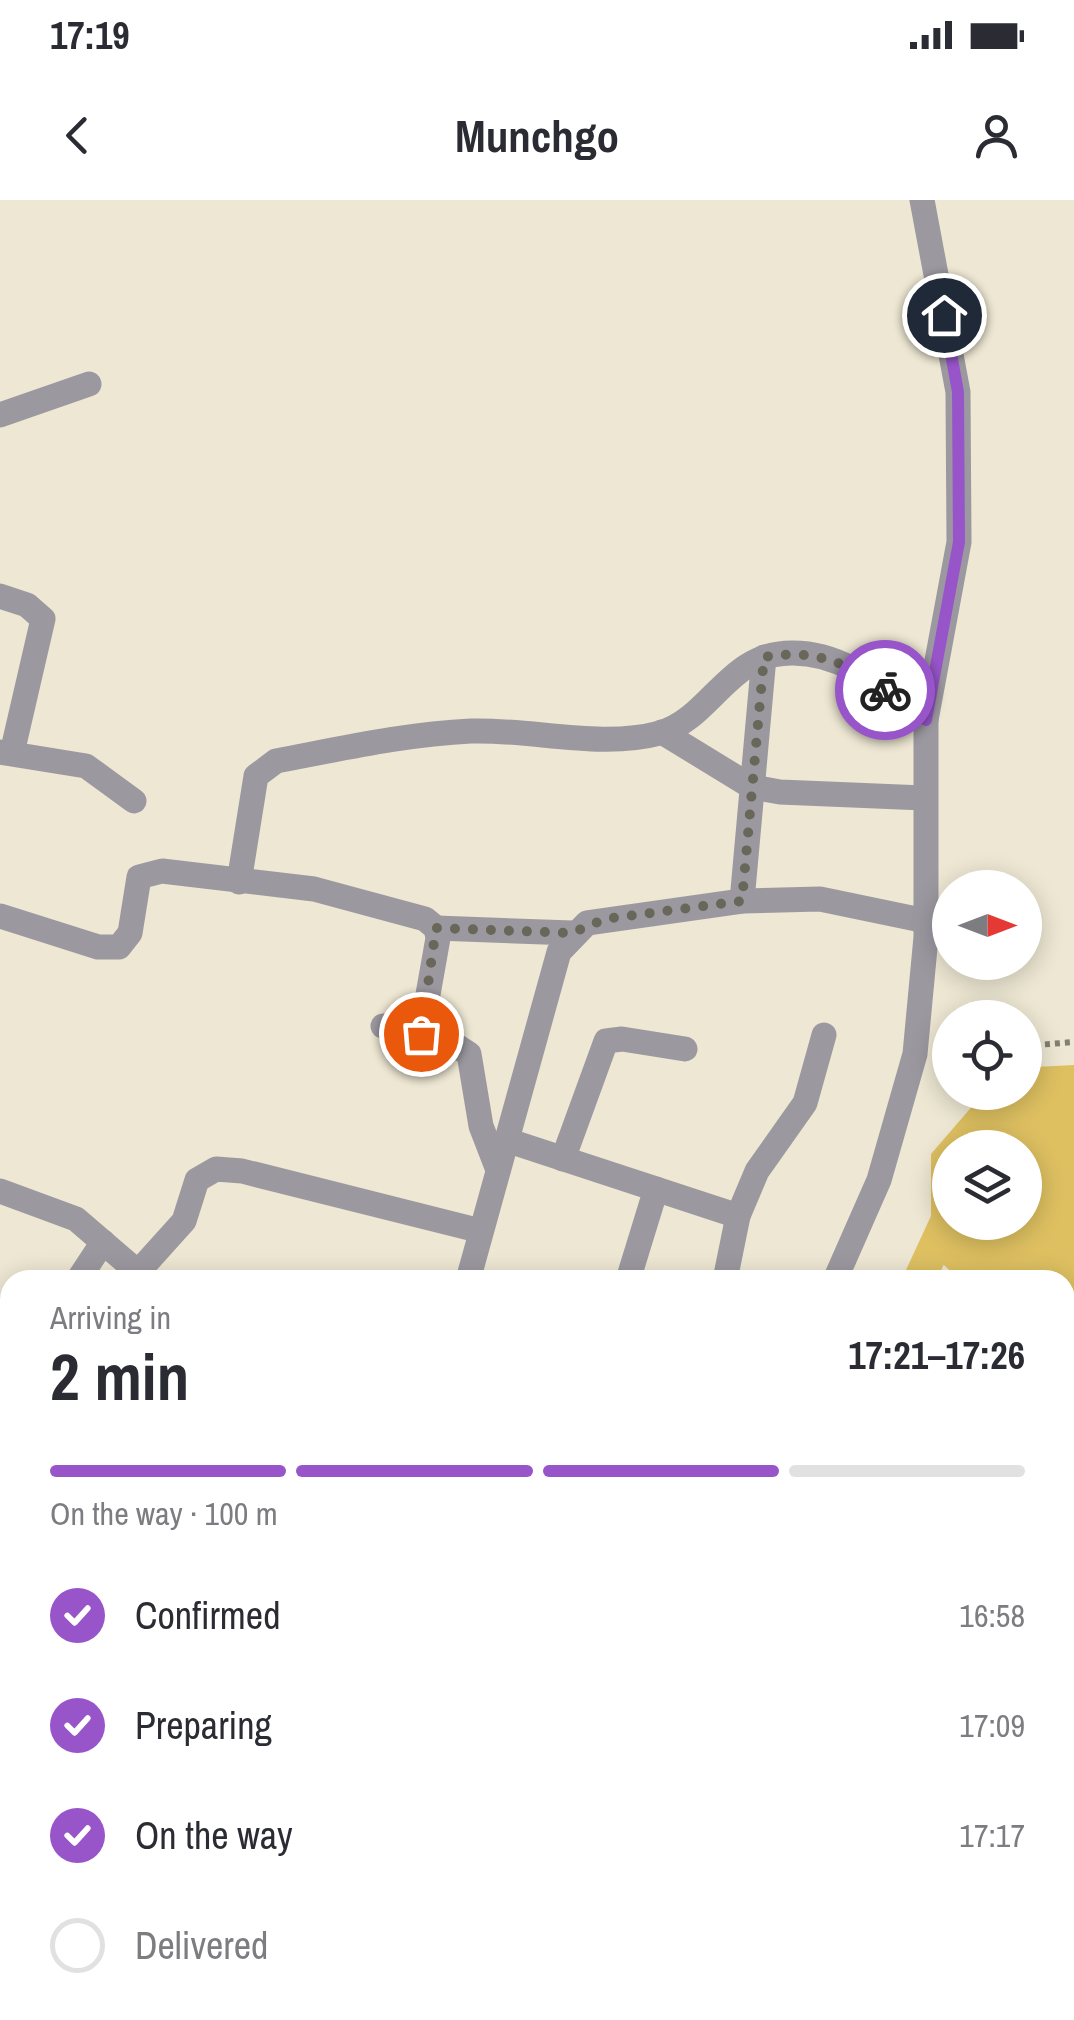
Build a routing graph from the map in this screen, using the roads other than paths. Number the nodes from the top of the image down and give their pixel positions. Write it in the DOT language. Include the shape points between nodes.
graph roads {
  1 [pos="922,200"];
  2 [pos="89,384"];
  3 [pos="0,415"];
  4 [pos="0,596"];
  5 [pos="764,657"];
  6 [pos="926,720"];
  7 [pos="662,732"];
  8 [pos="6,753"];
  9 [pos="752,787"];
  10 [pos="924,798"];
  11 [pos="134,801"];
  12 [pos="238,882"];
  13 [pos="742,901"];
  14 [pos="0,916"];
  15 [pos="926,921"];
  16 [pos="436,928"];
  17 [pos="572,933"];
  18 [pos="383,1026"];
  19 [pos="421,1034"];
  20 [pos="824,1035"];
  21 [pos="685,1048"];
  22 [pos="506,1140"];
  23 [pos="563,1159"];
  24 [pos="498,1170"];
  25 [pos="0,1190"];
  26 [pos="656,1190"];
  27 [pos="738,1216"];
  28 [pos="481,1231"];
  29 [pos="102,1242"];
  30 [pos="84,1270"];
  31 [pos="136,1270"];
  32 [pos="147,1270"];
  33 [pos="471,1270"];
  34 [pos="631,1270"];
  35 [pos="727,1270"];
  36 [pos="839,1270"];
  1 -- 6 [label="street" via="958,392 959,542"];
  2 -- 3 [label="street"];
  4 -- 8 [label="street" via="43,619"];
  5 -- 6 [label="street" via="791,652 843,662"];
  5 -- 7 [label="street" via="730,675"];
  5 -- 9 [label="street"];
  6 -- 10 [label="street"];
  7 -- 9 [label="street"];
  7 -- 12 [label="street" via="471,731 276,761 256,776"];
  8 -- 11 [label="street" via="86,766"];
  9 -- 10 [label="street"];
  9 -- 13 [label="street"];
  10 -- 15 [label="street"];
  12 -- 14 [label="street" via="143,873 135,884 130,933 119,947 98,947"];
  12 -- 16 [label="street" via="314,888 425,919"];
  13 -- 15 [label="street" via="820,899"];
  13 -- 17 [label="street" via="605,919"];
  15 -- 36 [label="street" via="915,1054 879,1180"];
  16 -- 17 [label="street"];
  16 -- 19 [label="street"];
  17 -- 22 [label="street" via="559,952"];
  18 -- 19 [label="street"];
  19 -- 24 [label="street" via="469,1054 481,1126"];
  20 -- 27 [label="street" via="805,1103 757,1171"];
  21 -- 23 [label="street" via="606,1041"];
  22 -- 23 [label="street"];
  22 -- 24 [label="street"];
  23 -- 26 [label="street"];
  24 -- 28 [label="street"];
  25 -- 29 [label="street" via="76,1219"];
  26 -- 27 [label="street"];
  26 -- 34 [label="street"];
  27 -- 35 [label="street"];
  28 -- 32 [label="street" via="216,1169 197,1180 184,1221"];
  28 -- 33 [label="street"];
  29 -- 30 [label="street"];
  29 -- 31 [label="street"];
}
